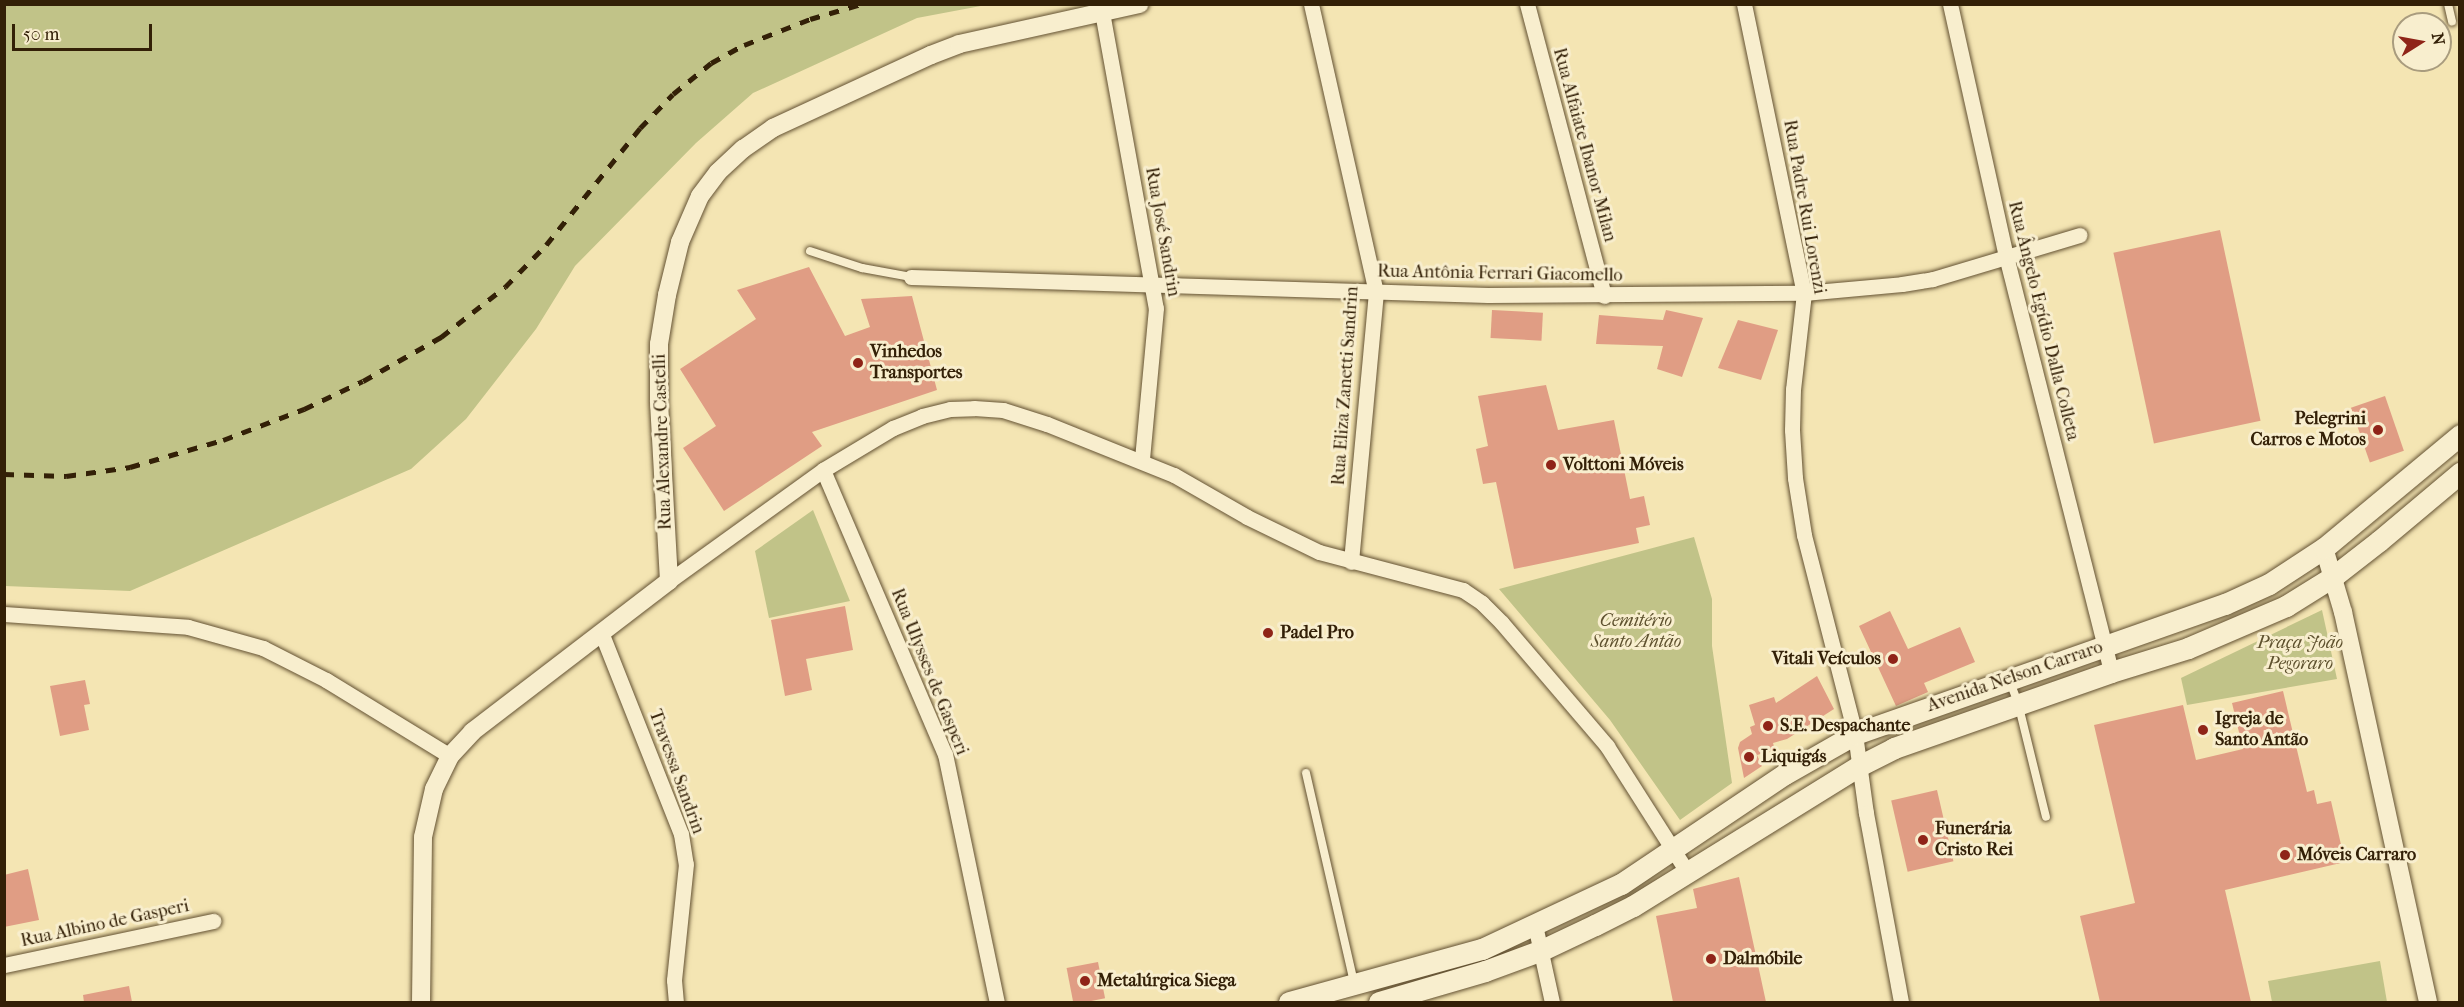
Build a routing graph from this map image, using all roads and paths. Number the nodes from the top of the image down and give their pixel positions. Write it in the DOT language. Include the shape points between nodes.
graph roads {
  1 [pos="1140,4"];
  2 [pos="1311,4"];
  3 [pos="1527,4"];
  4 [pos="1744,4"];
  5 [pos="1950,4"];
  6 [pos="1102,12"];
  7 [pos="2080,235"];
  8 [pos="810,251"];
  9 [pos="2006,256"];
  10 [pos="911,277"];
  11 [pos="1154,284"];
  12 [pos="1376,292"];
  13 [pos="1804,293"];
  14 [pos="1604,296"];
  15 [pos="2457,444"];
  16 [pos="1142,460"];
  17 [pos="823,470"];
  18 [pos="2460,473"];
  19 [pos="2324,549"];
  20 [pos="1351,562"];
  21 [pos="2334,576"];
  22 [pos="669,581"];
  23 [pos="2225,604"];
  24 [pos="4,614"];
  25 [pos="2238,627"];
  26 [pos="601,632"];
  27 [pos="2103,646"];
  28 [pos="2111,672"];
  29 [pos="2009,680"];
  30 [pos="2018,703"];
  31 [pos="1855,734"];
  32 [pos="450,756"];
  33 [pos="1859,766"];
  34 [pos="1306,773"];
  35 [pos="2046,817"];
  36 [pos="1673,851"];
  37 [pos="1688,873"];
  38 [pos="1621,884"];
  39 [pos="1633,906"];
  40 [pos="213,921"];
  41 [pos="1535,925"];
  42 [pos="1542,950"];
  43 [pos="4,965"];
  44 [pos="1405,971"];
  45 [pos="1354,985"];
  46 [pos="1415,992"];
  47 [pos="420,1002"];
  48 [pos="676,1002"];
  49 [pos="997,1002"];
  50 [pos="1296,1002"];
  51 [pos="1379,1002"];
  52 [pos="1552,1002"];
  53 [pos="1901,1002"];
  54 [pos="2428,1002"];
  1 -- 6 [label="street, Rua Alexandre Castelli"];
  2 -- 12 [label="street, Rua Eliza Zanetti Sandrin"];
  3 -- 14 [label="street, Rua Alfaiate Ibanor Milan"];
  4 -- 13 [label="street, Rua Padre Rui Lorenzi"];
  5 -- 9 [label="street, Rua Ângelo Egídio Dalla Colleta"];
  6 -- 11 [label="street, Rua José Sandrin"];
  6 -- 22 [label="street, Rua Alexandre Castelli" via="959,44 920,60 773,128 718,172 700,196 680,242 659,344"];
  7 -- 9 [label="street, Rua Antônia Ferrari Giacomello"];
  8 -- 10 [label="lane" via="862,268"];
  9 -- 13 [label="street, Rua Antônia Ferrari Giacomello" via="1933,279"];
  9 -- 27 [label="street, Rua Ângelo Egídio Dalla Colleta"];
  10 -- 11 [label="street, Rua Antônia Ferrari Giacomello"];
  11 -- 12 [label="street, Rua Antônia Ferrari Giacomello"];
  11 -- 16 [label="street, Rua José Sandrin" via="1156,308"];
  12 -- 14 [label="street, Rua Antônia Ferrari Giacomello"];
  12 -- 20 [label="street, Rua Eliza Zanetti Sandrin"];
  13 -- 14 [label="street, Rua Antônia Ferrari Giacomello"];
  13 -- 31 [label="street, Rua Padre Rui Lorenzi" via="1793,389 1795,478 1807,547"];
  15 -- 19 [label="main road, Avenida Nelson Carraro"];
  16 -- 17 [label="street" via="1047,424 1003,411 974,408 922,416 893,428"];
  16 -- 20 [label="street" via="1282,534"];
  17 -- 22 [label="street"];
  17 -- 49 [label="street, Rua Ulysses de Gasperi" via="945,754"];
  18 -- 21 [label="main road, Avenida Nelson Carraro"];
  19 -- 21 [label="street"];
  19 -- 23 [label="main road, Avenida Nelson Carraro" via="2269,584"];
  20 -- 36 [label="street" via="1444,583 1482,603 1607,746"];
  21 -- 25 [label="main road, Avenida Nelson Carraro" via="2286,606"];
  21 -- 54 [label="street"];
  22 -- 26 [label="street"];
  23 -- 25 [label="main road"];
  23 -- 27 [label="main road, Avenida Nelson Carraro"];
  24 -- 32 [label="street" via="188,627 263,648 326,680"];
  25 -- 28 [label="main road, Avenida Nelson Carraro" via="2188,648"];
  26 -- 32 [label="street" via="472,732"];
  26 -- 48 [label="street, Travessa Sandrin" via="681,834 686,864 675,969"];
  27 -- 28 [label="street, Rua Ângelo Egídio Dalla Colleta"];
  27 -- 29 [label="main road, Avenida Nelson Carraro"];
  28 -- 30 [label="main road, Avenida Nelson Carraro"];
  29 -- 30 [label="lane"];
  29 -- 31 [label="main road, Avenida Nelson Carraro"];
  30 -- 33 [label="main road, Avenida Nelson Carraro" via="1894,748"];
  30 -- 35 [label="lane"];
  31 -- 33 [label="street, Rua Padre Rui Lorenzi"];
  31 -- 36 [label="main road, Avenida Nelson Carraro" via="1785,774"];
  32 -- 47 [label="street" via="434,789 423,837"];
  33 -- 37 [label="main road, Avenida Nelson Carraro"];
  33 -- 53 [label="street, Rua Padre Rui Lorenzi"];
  34 -- 45 [label="lane"];
  36 -- 37 [label="street"];
  36 -- 38 [label="main road, Avenida Nelson Carraro"];
  37 -- 39 [label="main road, Avenida Nelson Carraro"];
  38 -- 39 [label="main road"];
  38 -- 41 [label="main road, Avenida Nelson Carraro"];
  39 -- 42 [label="main road, Avenida Nelson Carraro"];
  40 -- 43 [label="street, Rua Albino de Gasperi"];
  41 -- 42 [label="street"];
  41 -- 44 [label="main road, Avenida Nelson Carraro" via="1482,949"];
  42 -- 46 [label="main road, Avenida Nelson Carraro"];
  42 -- 52 [label="street"];
  44 -- 45 [label="main road, Avenida Nelson Carraro"];
  44 -- 46 [label="main road"];
  45 -- 50 [label="main road, Avenida Nelson Carraro"];
  46 -- 51 [label="main road, Avenida Nelson Carraro"];
}
